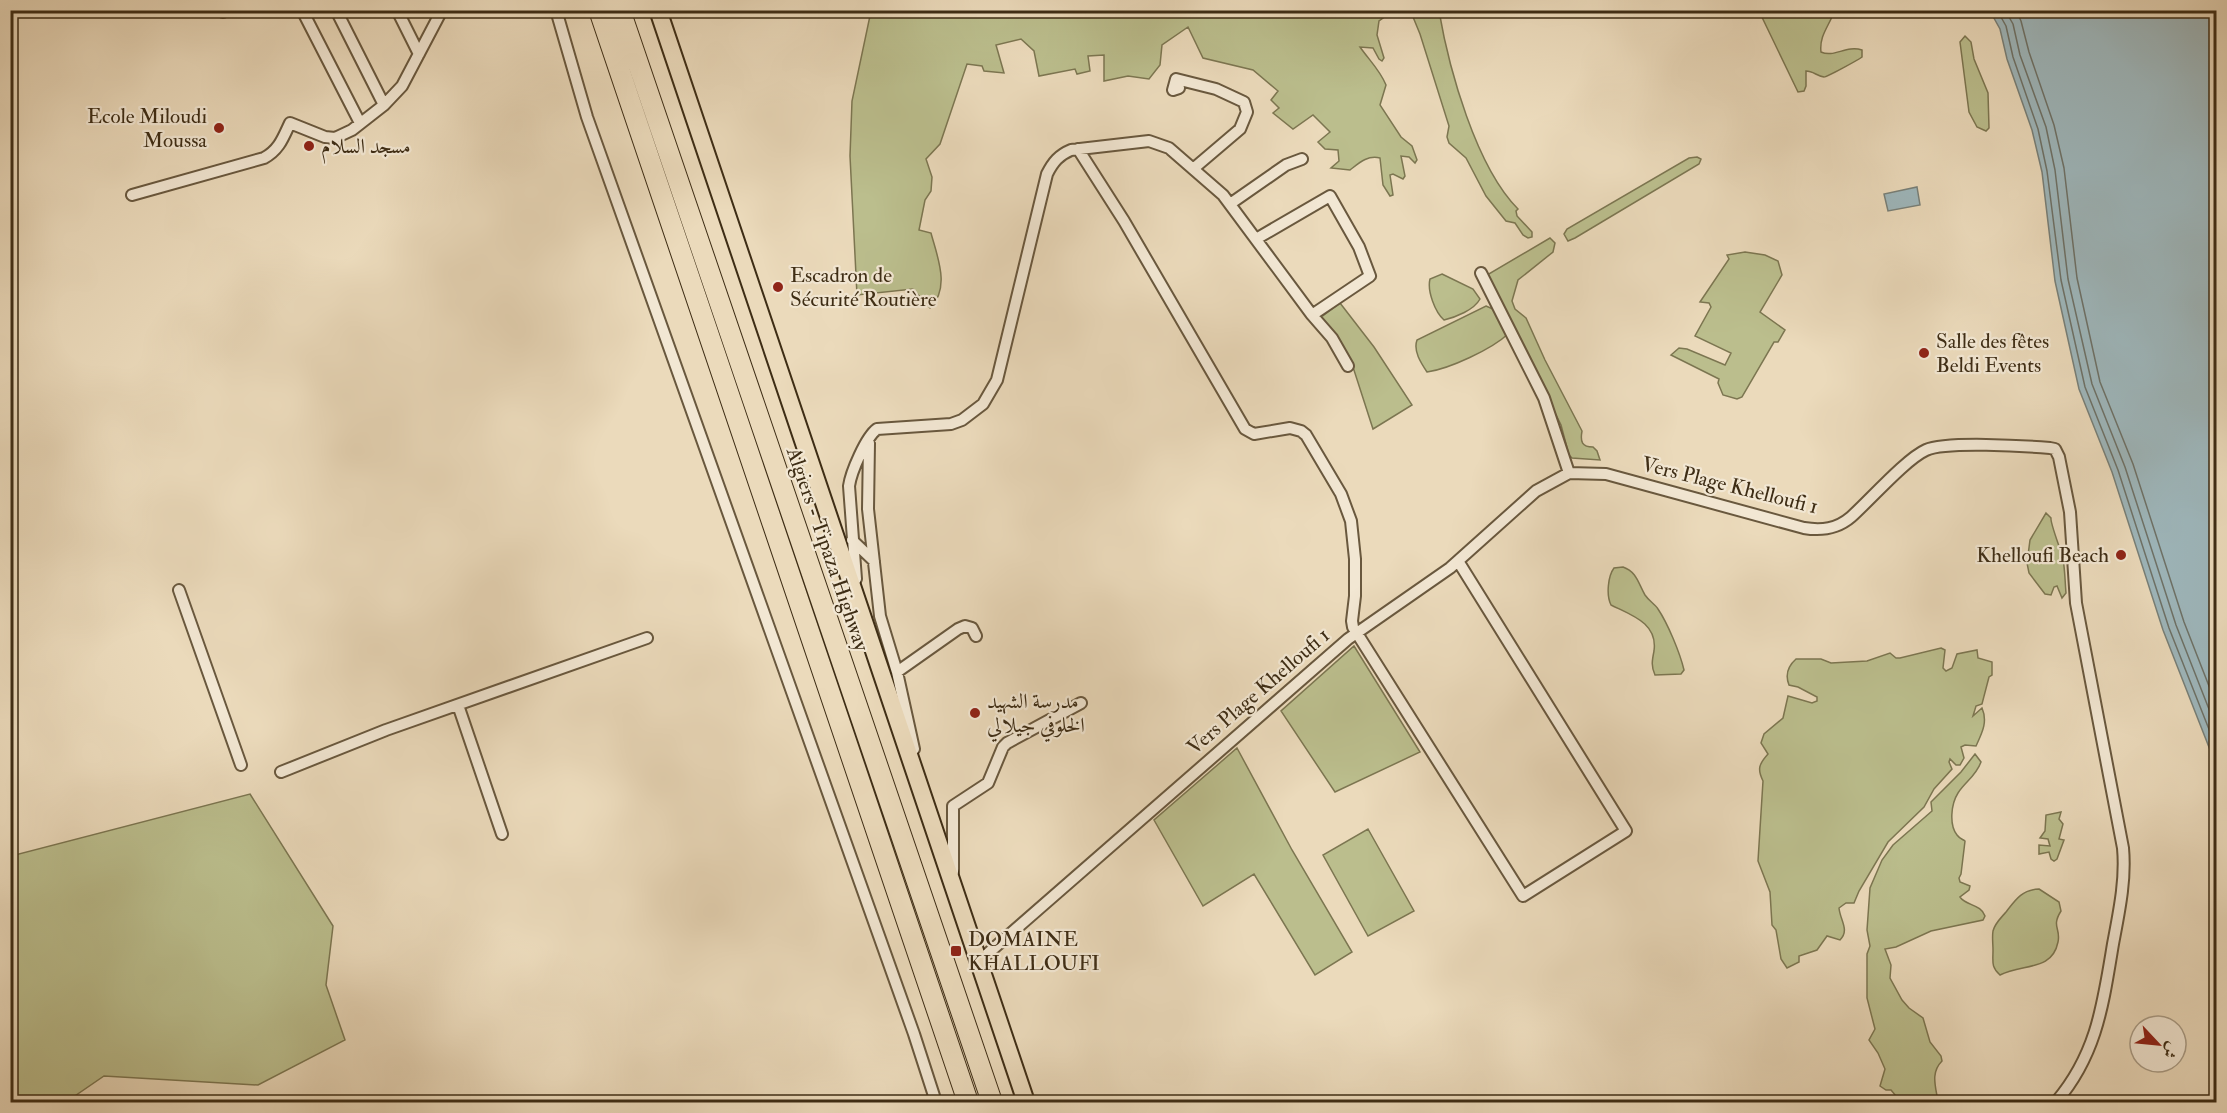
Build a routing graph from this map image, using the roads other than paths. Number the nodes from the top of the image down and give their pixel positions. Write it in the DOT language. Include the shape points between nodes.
graph roads {
  1 [pos="302,10"];
  2 [pos="336,10"];
  3 [pos="397,10"];
  4 [pos="556,10"];
  5 [pos="599,10"];
  6 [pos="620,10"];
  7 [pos="658,10"];
  8 [pos="438,13"];
  9 [pos="419,54"];
  10 [pos="1179,88"];
  11 [pos="384,105"];
  12 [pos="360,123"];
  13 [pos="1078,149"];
  14 [pos="1302,159"];
  15 [pos="1193,169"];
  16 [pos="132,195"];
  17 [pos="1230,204"];
  18 [pos="1256,239"];
  19 [pos="1480,273"];
  20 [pos="1312,315"];
  21 [pos="1347,366"];
  22 [pos="869,437"];
  23 [pos="1569,472"];
  24 [pos="852,540"];
  25 [pos="874,561"];
  26 [pos="1458,561"];
  27 [pos="179,590"];
  28 [pos="859,611"];
  29 [pos="1356,632"];
  30 [pos="976,636"];
  31 [pos="647,638"];
  32 [pos="897,672"];
  33 [pos="1081,703"];
  34 [pos="458,705"];
  35 [pos="241,765"];
  36 [pos="281,772"];
  37 [pos="929,814"];
  38 [pos="502,834"];
  39 [pos="952,884"];
  40 [pos="978,962"];
  41 [pos="936,1102"];
  42 [pos="968,1102"];
  43 [pos="992,1102"];
  44 [pos="1026,1102"];
  45 [pos="2056,1102"];
  1 -- 12 [label="street"];
  2 -- 11 [label="street"];
  3 -- 9 [label="street"];
  4 -- 41 [label="street" via="586,117"];
  5 -- 42 [label="highway, Algiers - Tipaza Highway"];
  6 -- 43 [label="highway, Algiers - Tipaza Highway"];
  7 -- 28 [label="main road"];
  8 -- 9 [label="street"];
  9 -- 11 [label="street" via="402,86"];
  10 -- 15 [label="street" via="1173,90 1176,80 1216,89 1244,102 1247,112 1240,129"];
  11 -- 12 [label="street"];
  12 -- 16 [label="street" via="335,138 290,123 281,144 264,158"];
  13 -- 15 [label="street" via="1156,142"];
  13 -- 22 [label="street" via="1057,158 1047,174 1002,364 989,397 962,420 951,424 877,429"];
  13 -- 29 [label="street" via="1245,429 1254,434 1290,428 1301,431 1341,494 1353,531 1352,621"];
  14 -- 17 [label="street" via="1286,165"];
  15 -- 17 [label="street"];
  17 -- 18 [label="street"];
  18 -- 20 [label="street"];
  18 -- 20 [label="street" via="1330,196 1359,247 1370,276"];
  19 -- 23 [label="street" via="1545,398"];
  20 -- 21 [label="street" via="1332,338"];
  22 -- 24 [label="street" via="850,482"];
  22 -- 25 [label="street" via="868,509"];
  23 -- 26 [label="street, Vers Plage Khelloufi 1" via="1536,491"];
  23 -- 45 [label="street, Vers Plage Khelloufi 1" via="1617,476 1814,530 1843,524 1927,449 1953,445 2055,449 2070,512 2076,603 2124,868 2097,1029 2080,1068"];
  24 -- 25 [label="street"];
  24 -- 28 [label="street"];
  25 -- 32 [label="street" via="880,616"];
  26 -- 29 [label="street, Vers Plage Khelloufi 1"];
  26 -- 29 [label="street" via="1626,831 1523,896"];
  27 -- 35 [label="street"];
  28 -- 37 [label="main road"];
  29 -- 40 [label="street, Vers Plage Khelloufi 1"];
  30 -- 32 [label="street" via="972,628 958,629"];
  31 -- 34 [label="street"];
  32 -- 37 [label="street"];
  33 -- 39 [label="street" via="1007,743 988,783 953,806"];
  34 -- 36 [label="street"];
  34 -- 38 [label="street"];
  37 -- 39 [label="main road"];
  39 -- 40 [label="main road"];
  40 -- 44 [label="main road"];
}
